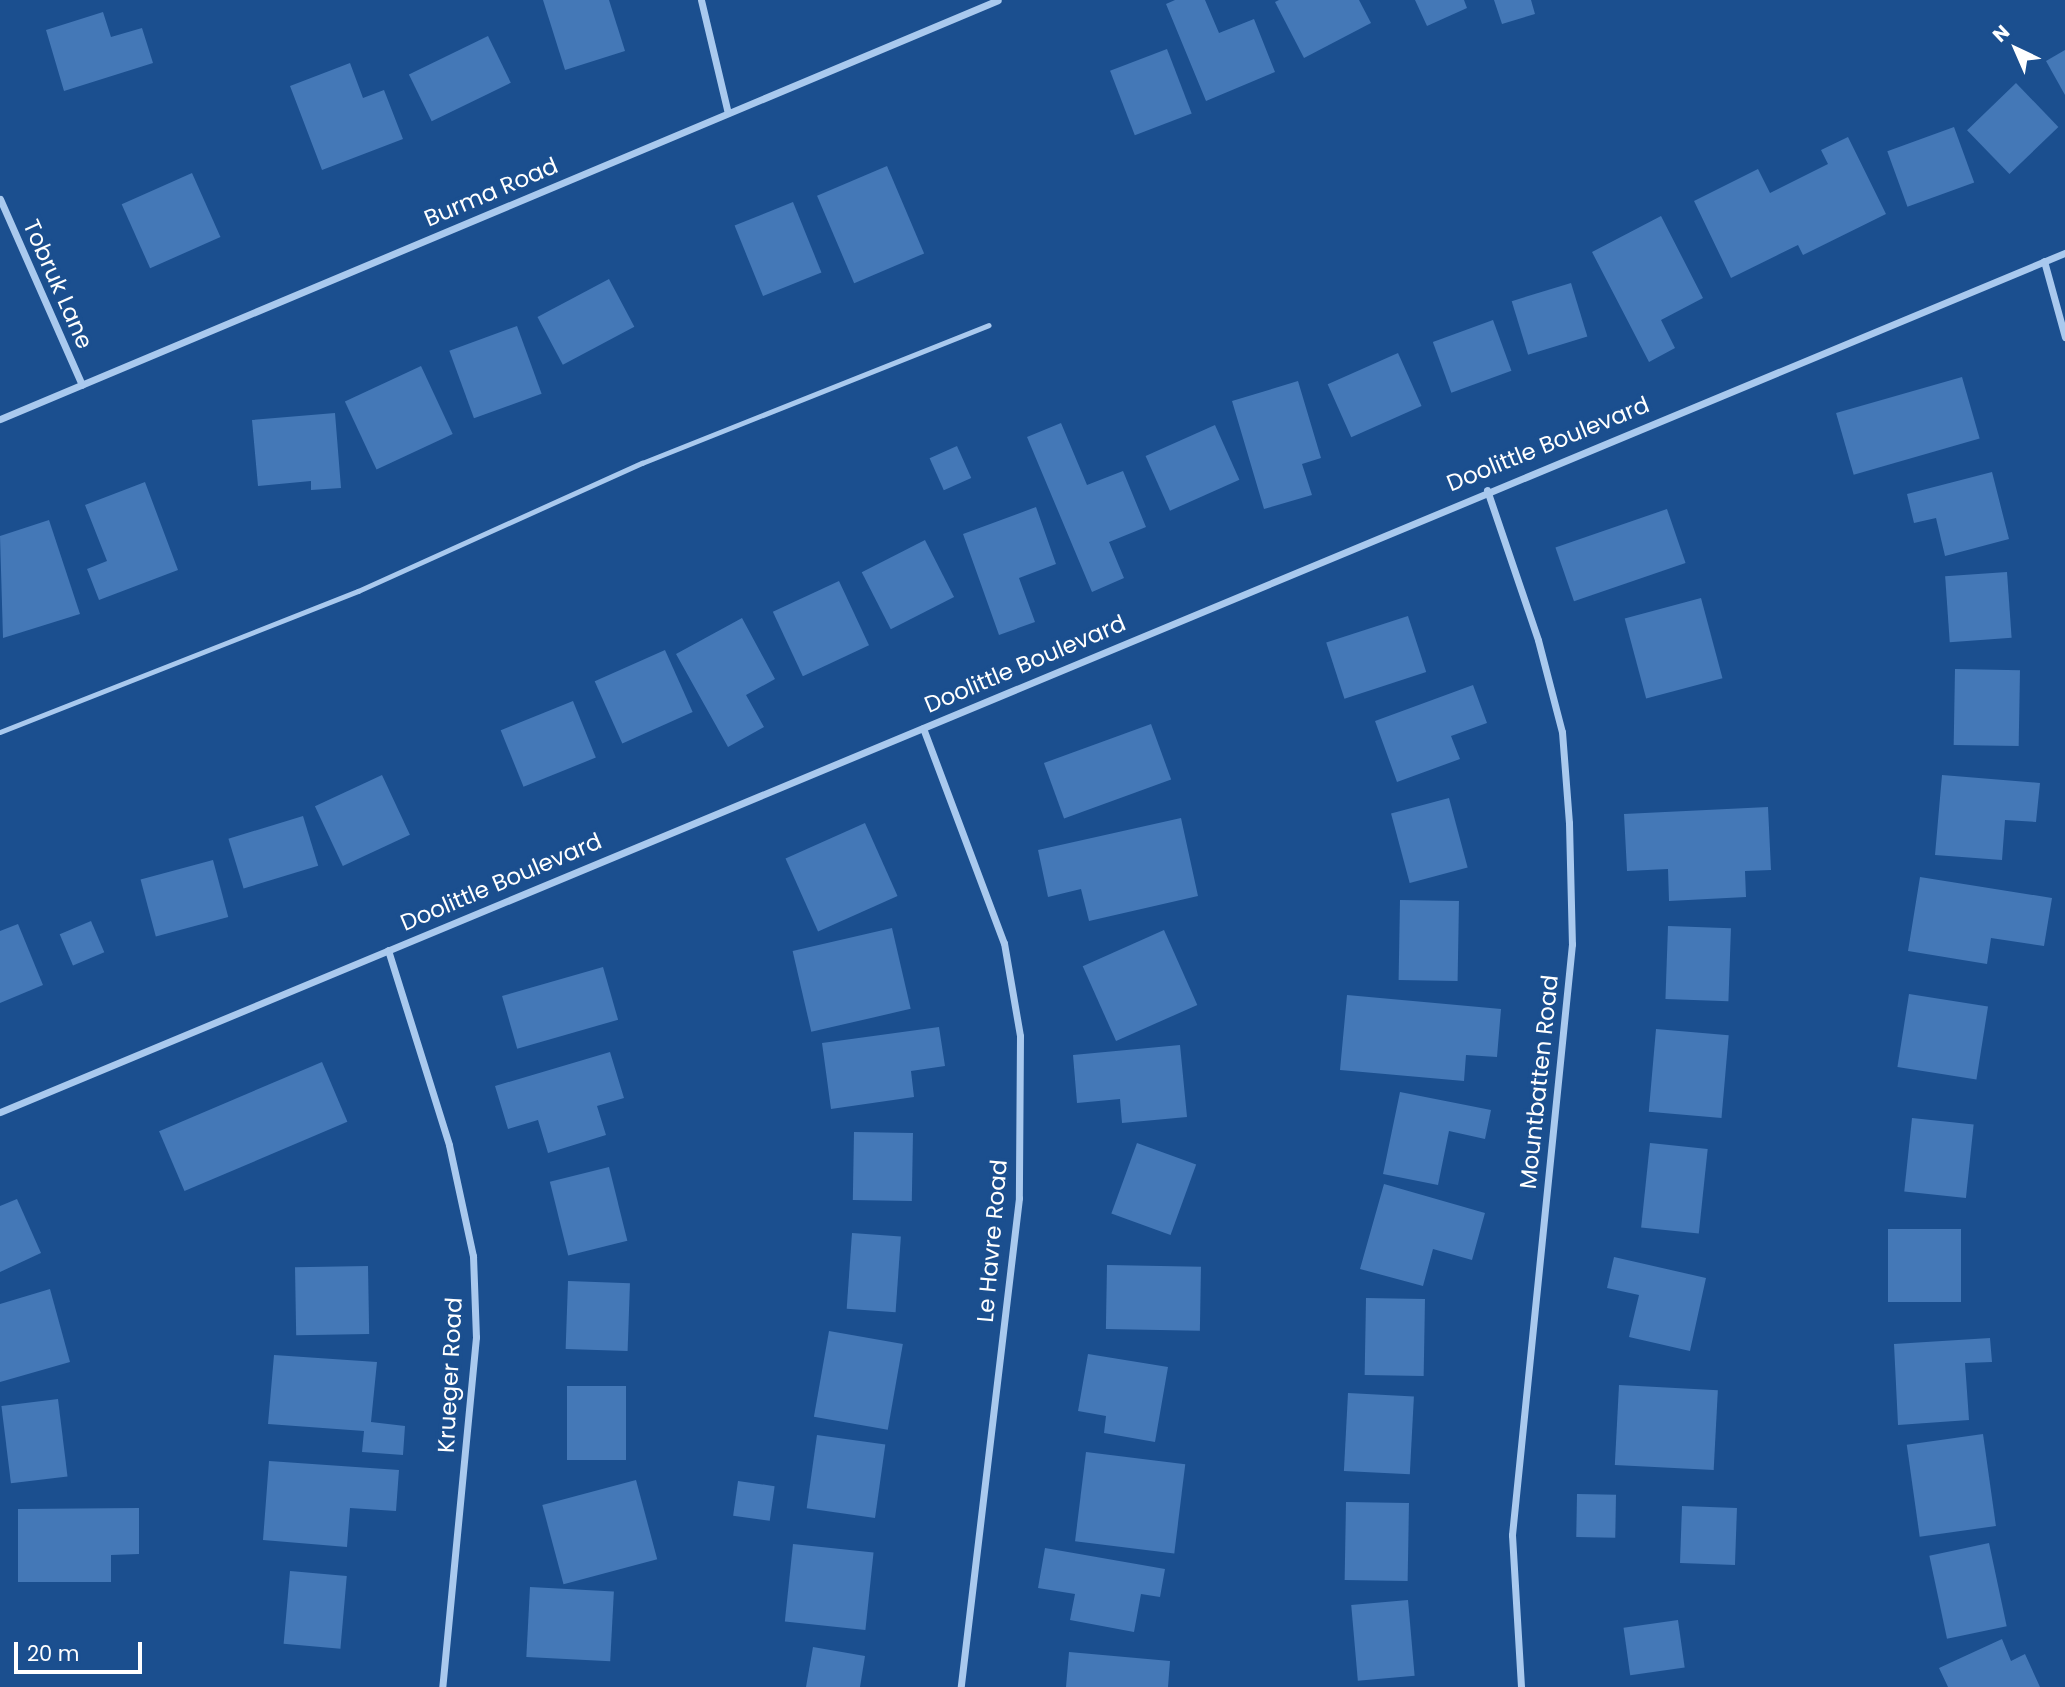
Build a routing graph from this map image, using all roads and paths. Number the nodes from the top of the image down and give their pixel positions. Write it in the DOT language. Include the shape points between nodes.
graph roads {
  1 [pos="701,0"];
  2 [pos="998,0"];
  3 [pos="728,113"];
  4 [pos="0,199"];
  5 [pos="2065,253"];
  6 [pos="2044,261"];
  7 [pos="988,325"];
  8 [pos="2065,337"];
  9 [pos="82,385"];
  10 [pos="0,419"];
  11 [pos="1487,490"];
  12 [pos="923,728"];
  13 [pos="0,732"];
  14 [pos="387,950"];
  15 [pos="0,1112"];
  16 [pos="442,1687"];
  17 [pos="961,1687"];
  18 [pos="1521,1687"];
  1 -- 3 [label="street"];
  2 -- 3 [label="street, Burma Road"];
  3 -- 9 [label="street, Burma Road"];
  4 -- 9 [label="street, Tobruk Lane"];
  5 -- 6 [label="street, Doolittle Boulevard"];
  6 -- 8 [label="street"];
  6 -- 11 [label="street, Doolittle Boulevard"];
  7 -- 13 [label="lane" via="642,463 358,591"];
  9 -- 10 [label="street, Burma Road"];
  11 -- 12 [label="street, Doolittle Boulevard"];
  11 -- 18 [label="street, Mountbatten Road" via="1538,640 1562,732 1569,823 1572,944 1512,1535"];
  12 -- 14 [label="street, Doolittle Boulevard"];
  12 -- 17 [label="street, Le Havre Road" via="1004,943 1020,1036 1019,1198"];
  14 -- 15 [label="street, Doolittle Boulevard"];
  14 -- 16 [label="street, Krueger Road" via="449,1145 473,1256 476,1337"];
}
